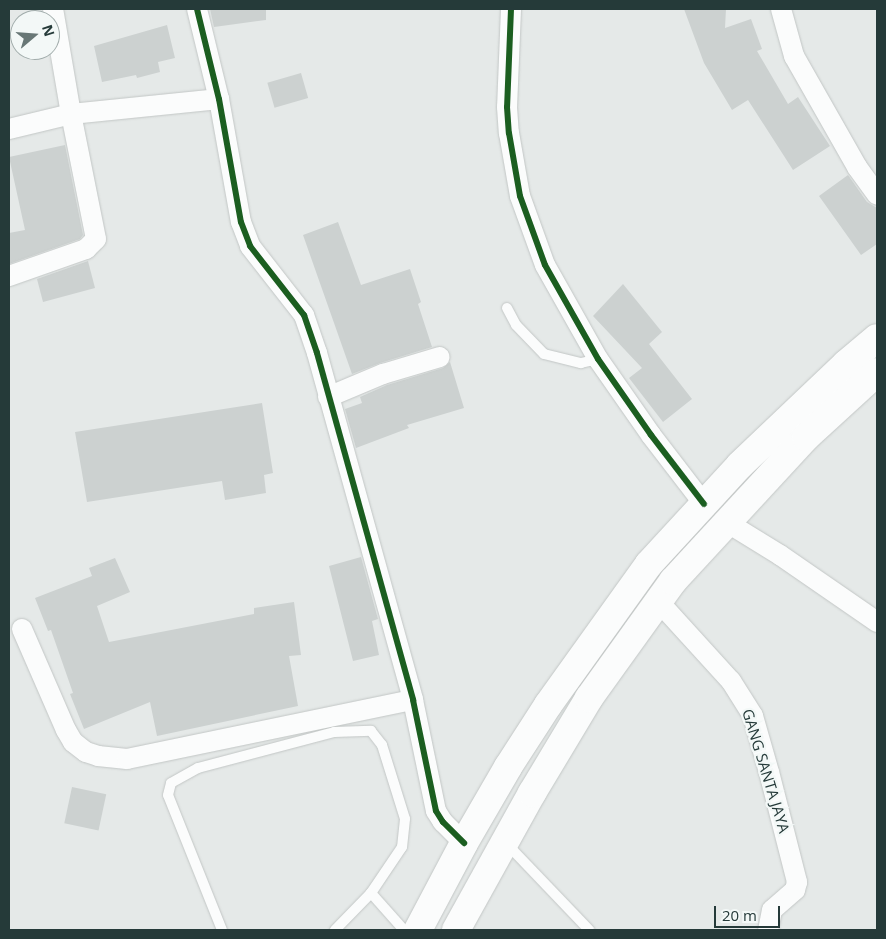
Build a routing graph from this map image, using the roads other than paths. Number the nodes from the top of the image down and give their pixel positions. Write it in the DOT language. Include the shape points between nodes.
graph roads {
  1 [pos="53,9"];
  2 [pos="196,9"];
  3 [pos="511,9"];
  4 [pos="781,9"];
  5 [pos="219,99"];
  6 [pos="70,114"];
  7 [pos="9,129"];
  8 [pos="877,195"];
  9 [pos="9,276"];
  10 [pos="507,308"];
  11 [pos="877,338"];
  12 [pos="440,358"];
  13 [pos="598,359"];
  14 [pos="862,374"];
  15 [pos="328,397"];
  16 [pos="704,504"];
  17 [pos="728,522"];
  18 [pos="649,564"];
  19 [pos="666,591"];
  20 [pos="877,622"];
  21 [pos="22,629"];
  22 [pos="413,700"];
  23 [pos="495,790"];
  24 [pos="523,810"];
  25 [pos="505,841"];
  26 [pos="464,843"];
  27 [pos="371,893"];
  28 [pos="222,930"];
  29 [pos="335,930"];
  30 [pos="404,930"];
  31 [pos="418,930"];
  32 [pos="456,930"];
  33 [pos="589,930"];
  34 [pos="768,930"];
  1 -- 6 [label="street"];
  2 -- 5 [label="street"];
  3 -- 13 [label="street" via="507,107 520,196 545,265"];
  4 -- 8 [label="street" via="794,56 857,167"];
  5 -- 6 [label="street"];
  5 -- 15 [label="street" via="234,191 250,246 304,315"];
  6 -- 7 [label="street"];
  6 -- 9 [label="street" via="96,239 86,250"];
  10 -- 13 [label="lane" via="516,325 544,354 581,364"];
  11 -- 14 [label="main road"];
  12 -- 15 [label="street" via="383,374"];
  13 -- 16 [label="street"];
  14 -- 16 [label="main road" via="740,465"];
  14 -- 17 [label="main road"];
  15 -- 22 [label="street"];
  16 -- 18 [label="main road"];
  17 -- 19 [label="main road"];
  17 -- 20 [label="street"];
  18 -- 19 [label="main road"];
  18 -- 23 [label="main road" via="548,705"];
  19 -- 24 [label="main road" via="590,698"];
  19 -- 34 [label="street, GANG SANTA JAYA" via="753,716 797,882 795,890 772,910"];
  21 -- 22 [label="street" via="73,742 98,756 126,759"];
  22 -- 26 [label="street" via="436,811"];
  23 -- 24 [label="main road"];
  23 -- 26 [label="main road"];
  24 -- 25 [label="main road"];
  25 -- 32 [label="main road"];
  25 -- 33 [label="lane"];
  26 -- 31 [label="main road"];
  27 -- 28 [label="lane" via="402,847 404,819 382,745 371,731 334,732 198,768 172,783 168,795"];
  27 -- 29 [label="lane"];
  27 -- 30 [label="lane"];
}
